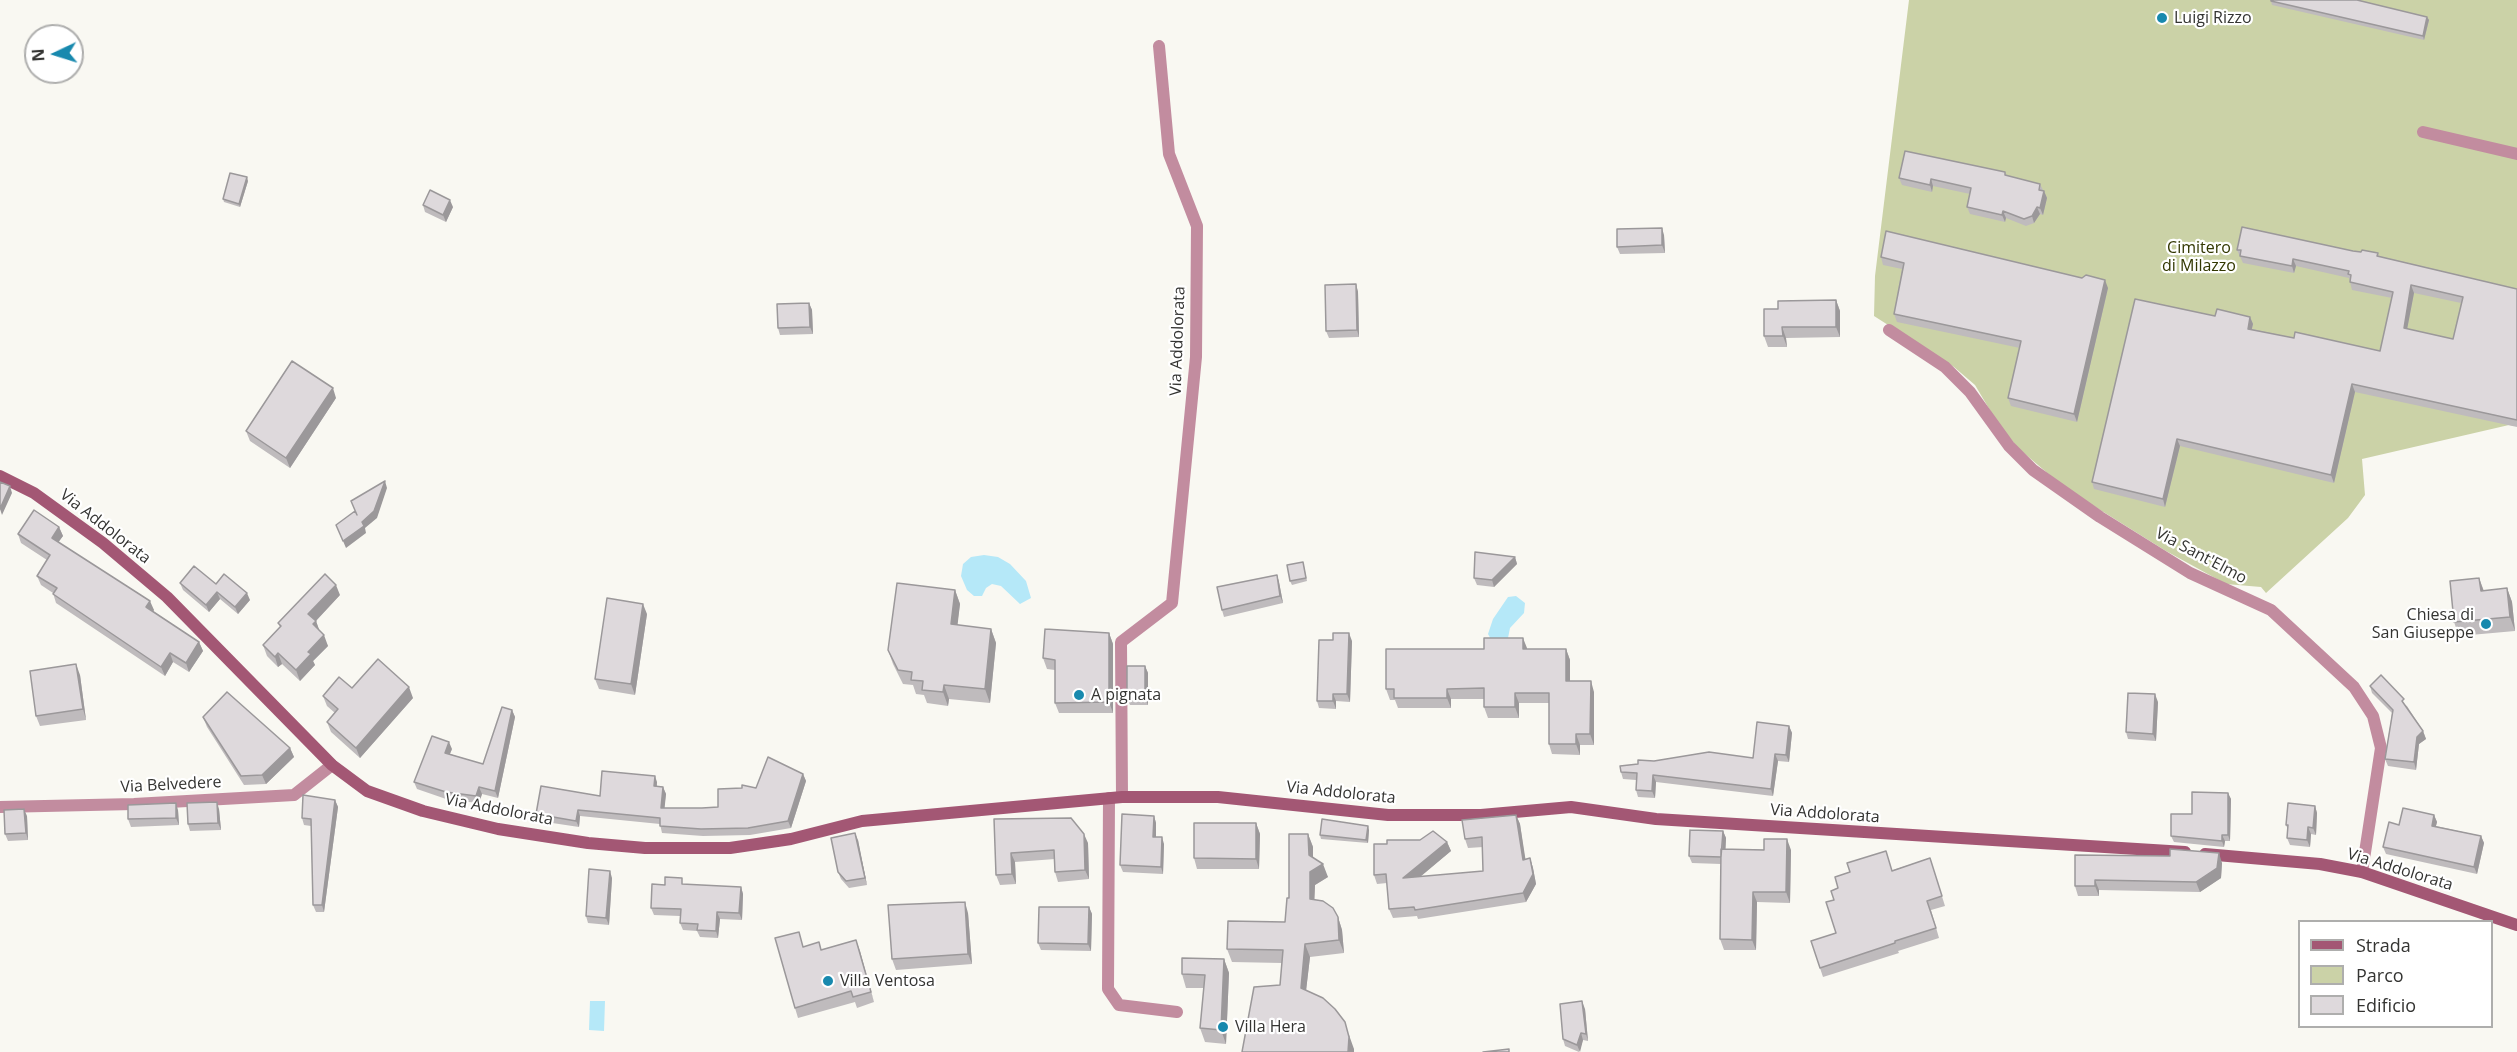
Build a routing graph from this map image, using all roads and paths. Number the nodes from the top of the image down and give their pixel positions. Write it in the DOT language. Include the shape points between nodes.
graph roads {
  1 [pos="1159,46"];
  2 [pos="2423,132"];
  3 [pos="2517,154"];
  4 [pos="1889,330"];
  5 [pos="0,476"];
  6 [pos="332,765"];
  7 [pos="1116,797"];
  8 [pos="0,807"];
  9 [pos="2362,872"];
  10 [pos="2517,925"];
  11 [pos="1177,1012"];
  1 -- 7 [label="street, Via Addolorata" via="1169,154 1197,226 1196,357 1172,603 1121,642"];
  2 -- 3 [label="street"];
  4 -- 9 [label="street, Via Sant'Elmo" via="1945,367 2032,470 2190,573 2271,610 2354,687 2373,716 2381,748"];
  5 -- 6 [label="street, Via Addolorata" via="34,494 94,537 167,597"];
  6 -- 7 [label="street, Via Addolorata" via="367,791 423,811 498,829 645,848 730,848 791,839 862,821"];
  6 -- 8 [label="street, Via Belvedere" via="294,795"];
  7 -- 9 [label="street, Via Addolorata" via="1218,796 1388,815 1481,815 1571,807 1656,819 2134,848 2320,864"];
  7 -- 11 [label="street, Via Addolorata" via="1108,989 1119,1005"];
  9 -- 10 [label="street, Via Addolorata"];
}
